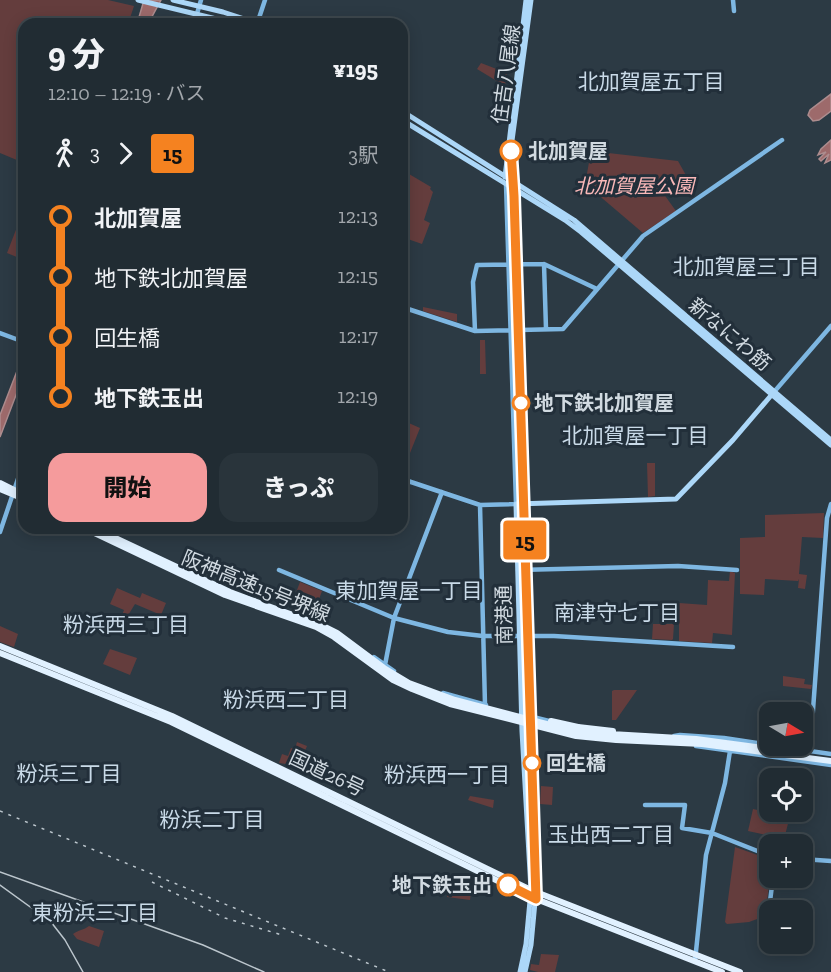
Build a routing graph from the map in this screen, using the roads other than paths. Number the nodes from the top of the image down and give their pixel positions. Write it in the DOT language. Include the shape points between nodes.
graph roads {
  1 [pos="140,0"];
  2 [pos="173,0"];
  3 [pos="265,0"];
  4 [pos="526,0"];
  5 [pos="531,0"];
  6 [pos="733,0"];
  7 [pos="200,3"];
  8 [pos="734,11"];
  9 [pos="197,14"];
  10 [pos="196,18"];
  11 [pos="213,18"];
  12 [pos="241,18"];
  13 [pos="260,18"];
  14 [pos="408,115"];
  15 [pos="408,124"];
  16 [pos="782,140"];
  17 [pos="505,175"];
  18 [pos="512,180"];
  19 [pos="506,184"];
  20 [pos="513,188"];
  21 [pos="619,262"];
  22 [pos="508,264"];
  23 [pos="516,264"];
  24 [pos="544,264"];
  25 [pos="597,289"];
  26 [pos="408,309"];
  27 [pos="831,326"];
  28 [pos="546,329"];
  29 [pos="511,330"];
  30 [pos="519,330"];
  31 [pos="476,331"];
  32 [pos="0,333"];
  33 [pos="18,340"];
  34 [pos="773,393"];
  35 [pos="831,440"];
  36 [pos="831,445"];
  37 [pos="18,479"];
  38 [pos="408,481"];
  39 [pos="0,483"];
  40 [pos="0,489"];
  41 [pos="18,492"];
  42 [pos="442,492"];
  43 [pos="18,497"];
  44 [pos="516,504"];
  45 [pos="524,504"];
  46 [pos="831,504"];
  47 [pos="480,505"];
  48 [pos="0,532"];
  49 [pos="97,534"];
  50 [pos="107,534"];
  51 [pos="279,570"];
  52 [pos="518,570"];
  53 [pos="526,570"];
  54 [pos="737,570"];
  55 [pos="241,603"];
  56 [pos="394,618"];
  57 [pos="482,636"];
  58 [pos="520,636"];
  59 [pos="528,636"];
  60 [pos="0,646"];
  61 [pos="359,647"];
  62 [pos="733,647"];
  63 [pos="0,653"];
  64 [pos="385,664"];
  65 [pos="382,673"];
  66 [pos="429,698"];
  67 [pos="485,705"];
  68 [pos="813,711"];
  69 [pos="522,714"];
  70 [pos="530,716"];
  71 [pos="550,721"];
  72 [pos="522,724"];
  73 [pos="531,727"];
  74 [pos="733,739"];
  75 [pos="712,741"];
  76 [pos="759,743"];
  77 [pos="730,751"];
  78 [pos="813,752"];
  79 [pos="831,759"];
  80 [pos="645,805"];
  81 [pos="712,833"];
  82 [pos="759,852"];
  83 [pos="813,860"];
  84 [pos="831,861"];
  85 [pos="534,894"];
  86 [pos="696,958"];
  87 [pos="520,972"];
  88 [pos="525,972"];
  89 [pos="722,972"];
  90 [pos="740,972"];
  1 -- 9 [label="main road"];
  2 -- 7 [label="main road"];
  3 -- 13 [label="street"];
  4 -- 17 [label="main road, 住吉八尾線"];
  5 -- 18 [label="main road, 住吉八尾線" via="511,155"];
  6 -- 8 [label="street"];
  7 -- 9 [label="street"];
  7 -- 12 [label="main road"];
  9 -- 10 [label="street"];
  9 -- 11 [label="main road"];
  14 -- 17 [label="main road, 新なにわ筋"];
  15 -- 19 [label="main road, 新なにわ筋"];
  16 -- 21 [label="street" via="643,236"];
  17 -- 18 [label="main road, 新なにわ筋"];
  17 -- 19 [label="main road, 住吉八尾線"];
  18 -- 20 [label="main road, 住吉八尾線"];
  18 -- 21 [label="main road, 新なにわ筋" via="574,220"];
  19 -- 20 [label="main road, 新なにわ筋"];
  19 -- 22 [label="street, 南港通"];
  20 -- 21 [label="main road, 新なにわ筋" via="565,220"];
  20 -- 23 [label="street, 南港通"];
  21 -- 25 [label="street"];
  21 -- 34 [label="main road, 新なにわ筋"];
  22 -- 23 [label="street"];
  22 -- 29 [label="street, 南港通"];
  22 -- 31 [label="street" via="477,265 473,282"];
  23 -- 24 [label="street"];
  23 -- 30 [label="street, 南港通"];
  24 -- 25 [label="street"];
  24 -- 28 [label="street"];
  25 -- 28 [label="street" via="563,329"];
  26 -- 31 [label="street"];
  27 -- 34 [label="street"];
  28 -- 30 [label="street"];
  29 -- 30 [label="street"];
  29 -- 31 [label="street"];
  29 -- 44 [label="street, 南港通"];
  30 -- 45 [label="street, 南港通"];
  32 -- 33 [label="street"];
  34 -- 35 [label="main road, 新なにわ筋"];
  34 -- 36 [label="main road, 新なにわ筋"];
  34 -- 45 [label="main road" via="676,500"];
  37 -- 48 [label="street"];
  38 -- 42 [label="street"];
  39 -- 41 [label="highway, bridge"];
  40 -- 43 [label="highway, bridge"];
  42 -- 47 [label="street"];
  42 -- 56 [label="street"];
  44 -- 45 [label="main road"];
  44 -- 47 [label="street"];
  44 -- 52 [label="main road, 南港通"];
  45 -- 53 [label="main road, 南港通"];
  46 -- 68 [label="street"];
  47 -- 57 [label="street"];
  49 -- 79 [label="highway, 阪神高速15号堺線, bridge" via="225,595 316,627 393,680 450,704 587,737"];
  50 -- 75 [label="highway, 阪神高速15号堺線, bridge" via="230,592 321,625 384,668 433,693 577,732"];
  51 -- 56 [label="street"];
  52 -- 53 [label="street"];
  52 -- 58 [label="main road, 南港通"];
  53 -- 54 [label="street" via="671,566"];
  53 -- 59 [label="main road, 南港通"];
  55 -- 65 [label="street" via="315,627"];
  56 -- 57 [label="street"];
  56 -- 64 [label="street"];
  57 -- 58 [label="street"];
  57 -- 67 [label="street"];
  58 -- 59 [label="street"];
  58 -- 69 [label="main road, 南港通"];
  59 -- 62 [label="street"];
  59 -- 70 [label="main road, 南港通"];
  60 -- 85 [label="highway, 国道26号" via="172,716"];
  61 -- 64 [label="street"];
  63 -- 85 [label="highway, 国道26号" via="171,722"];
  64 -- 67 [label="street" via="423,687"];
  66 -- 72 [label="street"];
  67 -- 69 [label="street"];
  69 -- 70 [label="street"];
  69 -- 72 [label="main road, 南港通"];
  70 -- 71 [label="street"];
  70 -- 73 [label="main road, 南港通"];
  71 -- 74 [label="street" via="599,732"];
  71 -- 75 [label="highway, bridge"];
  72 -- 73 [label="street"];
  72 -- 85 [label="main road, 南港通"];
  73 -- 77 [label="street" via="578,738"];
  73 -- 85 [label="main road, 南港通"];
  74 -- 76 [label="street"];
  74 -- 77 [label="street"];
  75 -- 79 [label="highway, 阪神高速15号堺線, bridge"];
  77 -- 79 [label="street"];
  77 -- 81 [label="street"];
  78 -- 79 [label="street"];
  80 -- 81 [label="street" via="685,805 682,828"];
  81 -- 82 [label="street"];
  81 -- 86 [label="street" via="706,855"];
  83 -- 84 [label="street"];
  85 -- 86 [label="highway, 国道26号"];
  85 -- 87 [label="main road, 南港通"];
  85 -- 88 [label="main road, 南港通"];
  86 -- 89 [label="highway, 国道26号"];
  86 -- 90 [label="highway, 国道26号"];
}
